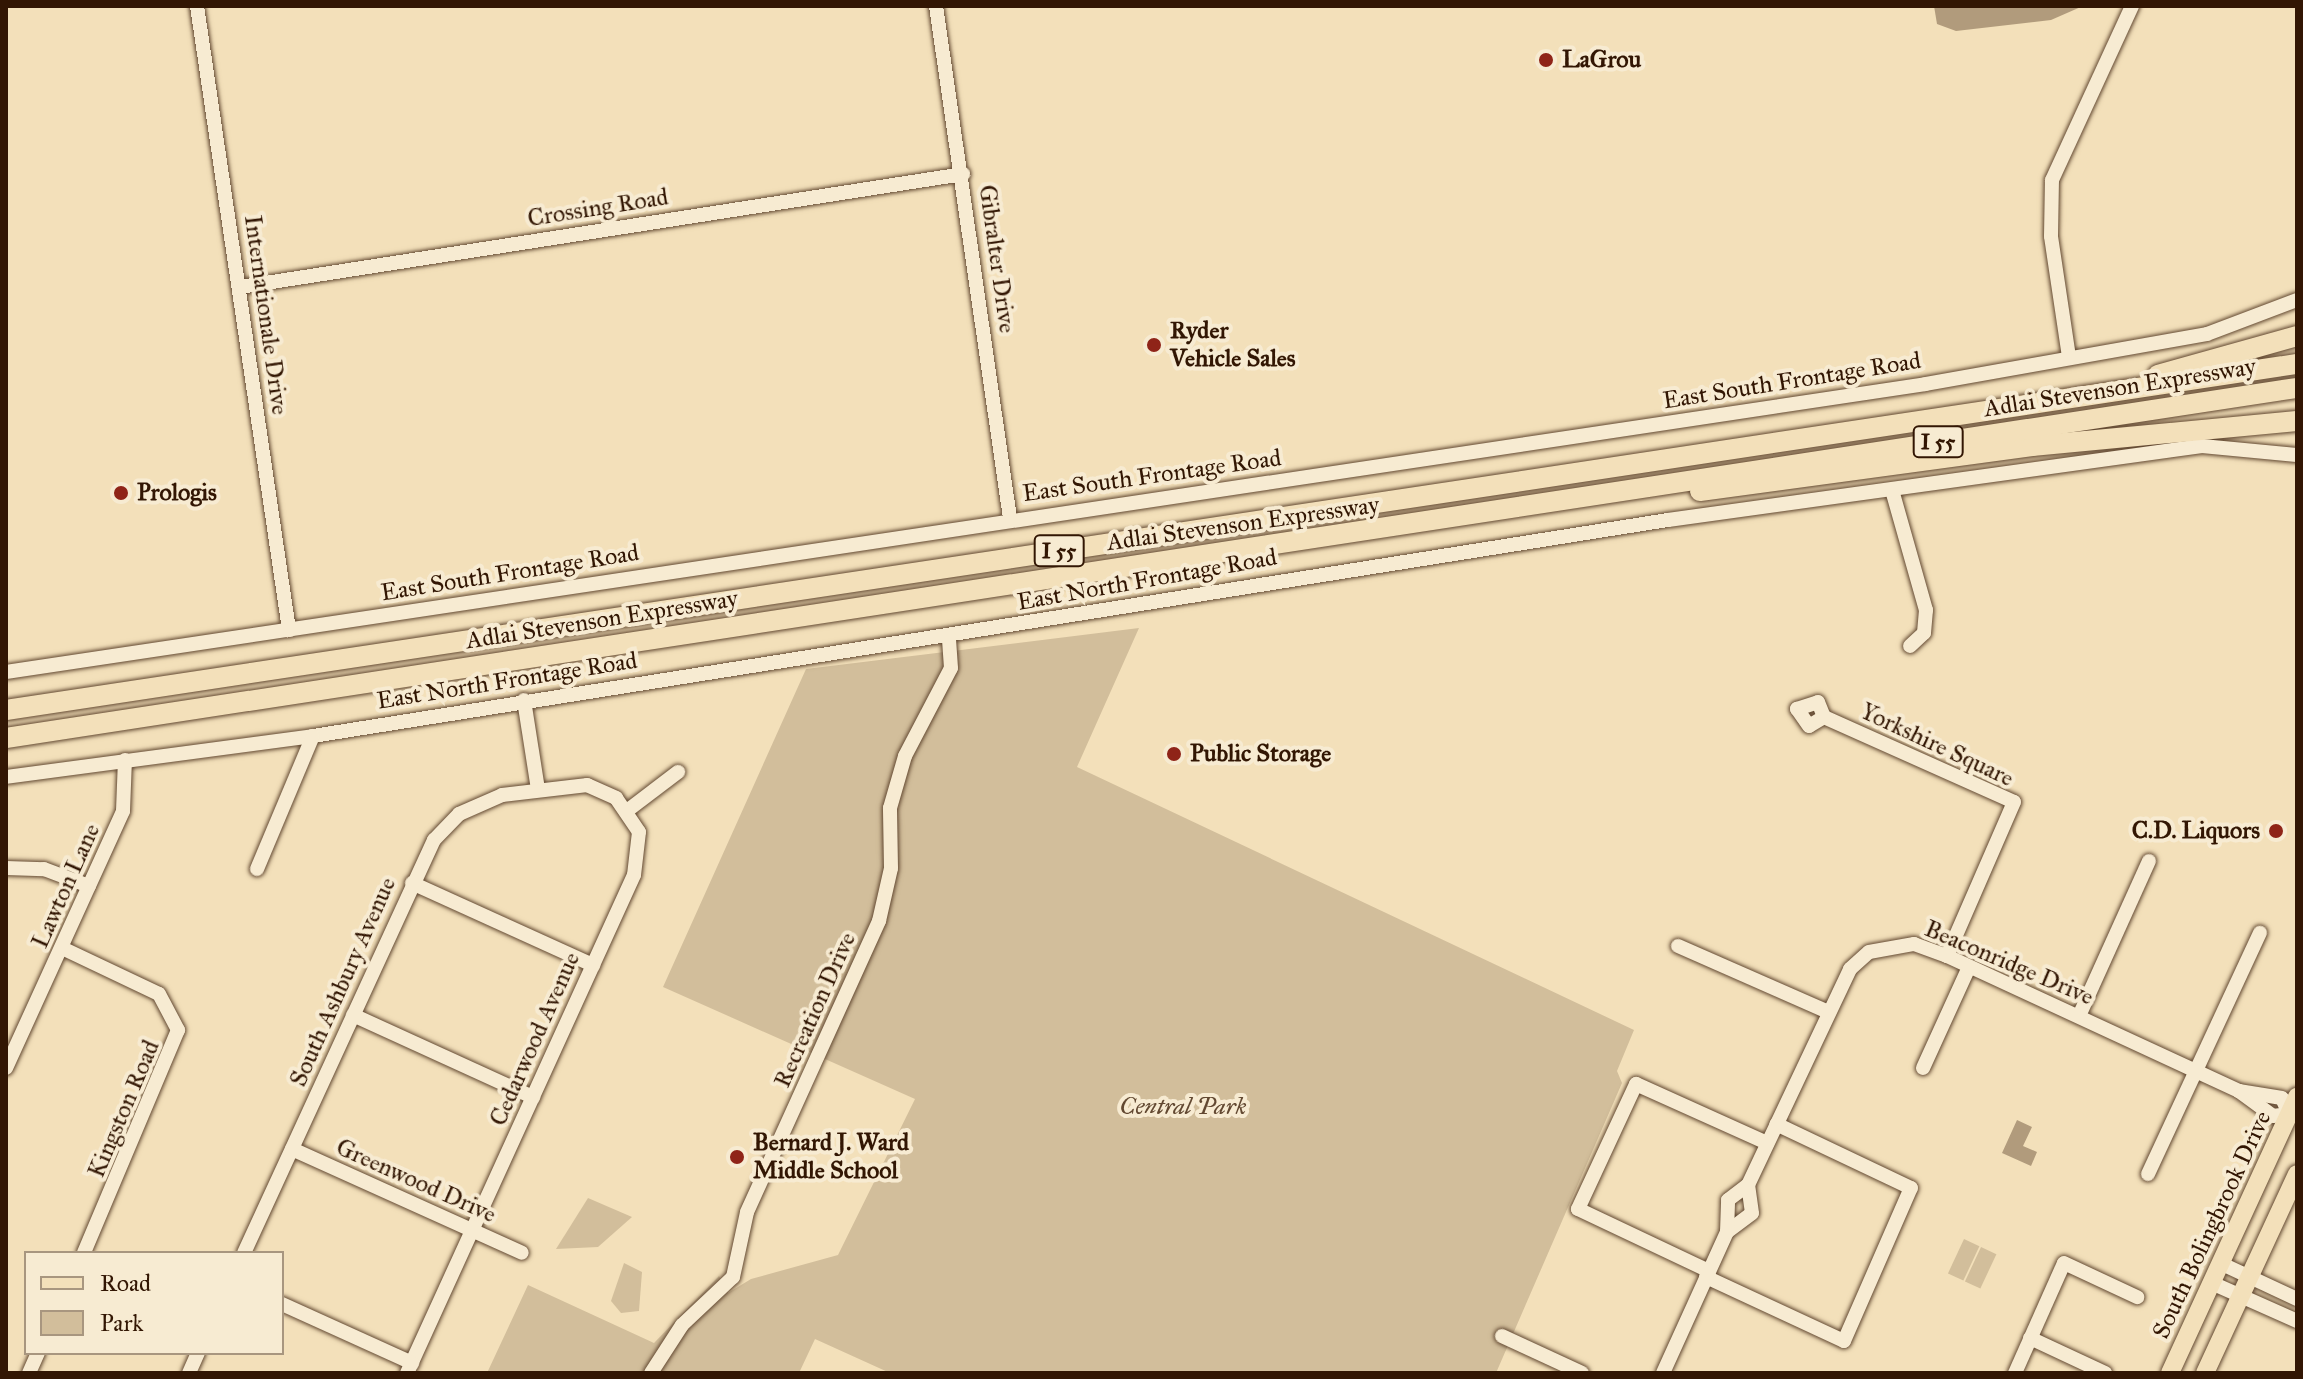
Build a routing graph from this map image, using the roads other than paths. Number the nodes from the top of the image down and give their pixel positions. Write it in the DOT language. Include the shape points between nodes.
graph roads {
  1 [pos="197,6"];
  2 [pos="936,6"];
  3 [pos="2132,6"];
  4 [pos="963,174"];
  5 [pos="240,287"];
  6 [pos="2297,300"];
  7 [pos="2297,336"];
  8 [pos="2069,357"];
  9 [pos="2297,364"];
  10 [pos="2297,388"];
  11 [pos="2113,390"];
  12 [pos="2297,421"];
  13 [pos="2297,455"];
  14 [pos="1892,490"];
  15 [pos="1580,498"];
  16 [pos="1010,518"];
  17 [pos="289,630"];
  18 [pos="949,637"];
  19 [pos="1910,646"];
  20 [pos="6,672"];
  21 [pos="524,700"];
  22 [pos="6,710"];
  23 [pos="1824,717"];
  24 [pos="313,736"];
  25 [pos="6,738"];
  26 [pos="125,760"];
  27 [pos="678,772"];
  28 [pos="6,777"];
  29 [pos="538,789"];
  30 [pos="628,810"];
  31 [pos="2149,861"];
  32 [pos="6,868"];
  33 [pos="257,869"];
  34 [pos="412,883"];
  35 [pos="89,886"];
  36 [pos="2260,933"];
  37 [pos="1678,946"];
  38 [pos="62,948"];
  39 [pos="1947,956"];
  40 [pos="593,965"];
  41 [pos="1969,967"];
  42 [pos="1828,1012"];
  43 [pos="353,1015"];
  44 [pos="2079,1016"];
  45 [pos="8,1059"];
  46 [pos="1923,1068"];
  47 [pos="2197,1071"];
  48 [pos="533,1097"];
  49 [pos="2293,1105"];
  50 [pos="1776,1124"];
  51 [pos="1767,1143"];
  52 [pos="292,1149"];
  53 [pos="2148,1174"];
  54 [pos="2297,1174"];
  55 [pos="1748,1185"];
  56 [pos="472,1231"];
  57 [pos="1727,1232"];
  58 [pos="85,1251"];
  59 [pos="245,1251"];
  60 [pos="522,1253"];
  61 [pos="2222,1264"];
  62 [pos="1707,1274"];
  63 [pos="2250,1277"];
  64 [pos="2214,1284"];
  65 [pos="2241,1296"];
  66 [pos="2137,1297"];
  67 [pos="2297,1299"];
  68 [pos="284,1305"];
  69 [pos="2297,1321"];
  70 [pos="1502,1336"];
  71 [pos="2030,1338"];
  72 [pos="410,1368"];
  73 [pos="651,1373"];
  74 [pos="1582,1373"];
  75 [pos="1663,1373"];
  76 [pos="2015,1373"];
  77 [pos="2105,1373"];
  78 [pos="2170,1373"];
  79 [pos="2205,1373"];
  1 -- 5 [label="street, Internationale Drive"];
  2 -- 4 [label="street, Gibralter Drive"];
  3 -- 8 [label="street" via="2052,180 2051,236"];
  4 -- 5 [label="street, Crossing Road"];
  4 -- 16 [label="street, Gibralter Drive"];
  5 -- 17 [label="street, Internationale Drive"];
  6 -- 8 [label="street, East South Frontage Road" via="2207,334"];
  7 -- 11 [label="highway"];
  8 -- 16 [label="street, East South Frontage Road"];
  9 -- 11 [label="highway, Adlai Stevenson Expressway / I 55"];
  10 -- 15 [label="highway, Adlai Stevenson Expressway / I 55"];
  11 -- 22 [label="highway, Adlai Stevenson Expressway / I 55"];
  12 -- 15 [label="highway" via="2032,446 1730,489"];
  13 -- 14 [label="street, East North Frontage Road" via="2202,446"];
  14 -- 18 [label="street, East North Frontage Road" via="1428,555"];
  14 -- 19 [label="street" via="1926,610 1924,633"];
  15 -- 25 [label="highway, Adlai Stevenson Expressway / I 55"];
  16 -- 17 [label="street, East South Frontage Road"];
  17 -- 20 [label="street, East South Frontage Road"];
  18 -- 21 [label="street, East North Frontage Road"];
  18 -- 73 [label="street, Recreation Drive" via="951,668 905,756 890,808 891,868 879,921 747,1212 733,1277 682,1325"];
  21 -- 24 [label="street, East North Frontage Road"];
  21 -- 29 [label="street"];
  23 -- 39 [label="street, Yorkshire Square" via="2014,802"];
  24 -- 26 [label="street, East North Frontage Road"];
  24 -- 33 [label="street"];
  26 -- 28 [label="street, East North Frontage Road"];
  26 -- 35 [label="street, Lawton Lane" via="123,811"];
  27 -- 30 [label="street"];
  29 -- 30 [label="street" via="587,785"];
  29 -- 34 [label="street, South Ashbury Avenue" via="488,799 459,814 434,840"];
  30 -- 40 [label="street, Cedarwood Avenue" via="639,832 639,860"];
  31 -- 44 [label="street"];
  32 -- 35 [label="street" via="44,869"];
  34 -- 40 [label="street"];
  34 -- 43 [label="street, South Ashbury Avenue"];
  35 -- 38 [label="street, Lawton Lane"];
  36 -- 47 [label="street"];
  37 -- 42 [label="street"];
  38 -- 45 [label="street, Lawton Lane"];
  38 -- 58 [label="street, Kingston Road" via="159,994 178,1030"];
  39 -- 41 [label="street, Beaconridge Drive"];
  39 -- 42 [label="street, Beaconridge Drive" via="1914,944 1869,952 1850,969"];
  40 -- 48 [label="street, Cedarwood Avenue"];
  41 -- 44 [label="street, Beaconridge Drive"];
  41 -- 46 [label="street"];
  42 -- 50 [label="street, Beaconridge Drive"];
  43 -- 48 [label="street"];
  43 -- 52 [label="street, South Ashbury Avenue"];
  44 -- 47 [label="street, Beaconridge Drive"];
  47 -- 49 [label="street, Beaconridge Drive" via="2239,1091 2262,1111"];
  47 -- 53 [label="street"];
  48 -- 56 [label="street, Cedarwood Avenue"];
  49 -- 61 [label="main road, South Bolingbrook Drive"];
  50 -- 51 [label="street, Beaconridge Drive"];
  50 -- 62 [label="street" via="1911,1188 1844,1341"];
  51 -- 55 [label="street, Beaconridge Drive"];
  51 -- 62 [label="street" via="1636,1084 1578,1209"];
  52 -- 56 [label="street, Greenwood Drive"];
  52 -- 59 [label="street, South Ashbury Avenue"];
  54 -- 63 [label="main road"];
  55 -- 57 [label="street, Beaconridge Drive" via="1726,1205"];
  55 -- 57 [label="street, Beaconridge Drive" via="1752,1213"];
  56 -- 60 [label="street, Greenwood Drive"];
  56 -- 72 [label="street, Cedarwood Avenue"];
  57 -- 62 [label="street, Beaconridge Drive"];
  61 -- 63 [label="street"];
  61 -- 64 [label="main road, South Bolingbrook Drive"];
  62 -- 75 [label="street, Beaconridge Drive"];
  63 -- 65 [label="main road"];
  63 -- 67 [label="street"];
  64 -- 65 [label="street"];
  64 -- 78 [label="main road, South Bolingbrook Drive"];
  65 -- 69 [label="street"];
  65 -- 79 [label="main road"];
  66 -- 71 [label="street" via="2064,1263"];
  68 -- 72 [label="street"];
  70 -- 74 [label="street"];
  71 -- 76 [label="street"];
  71 -- 77 [label="street"];
}
